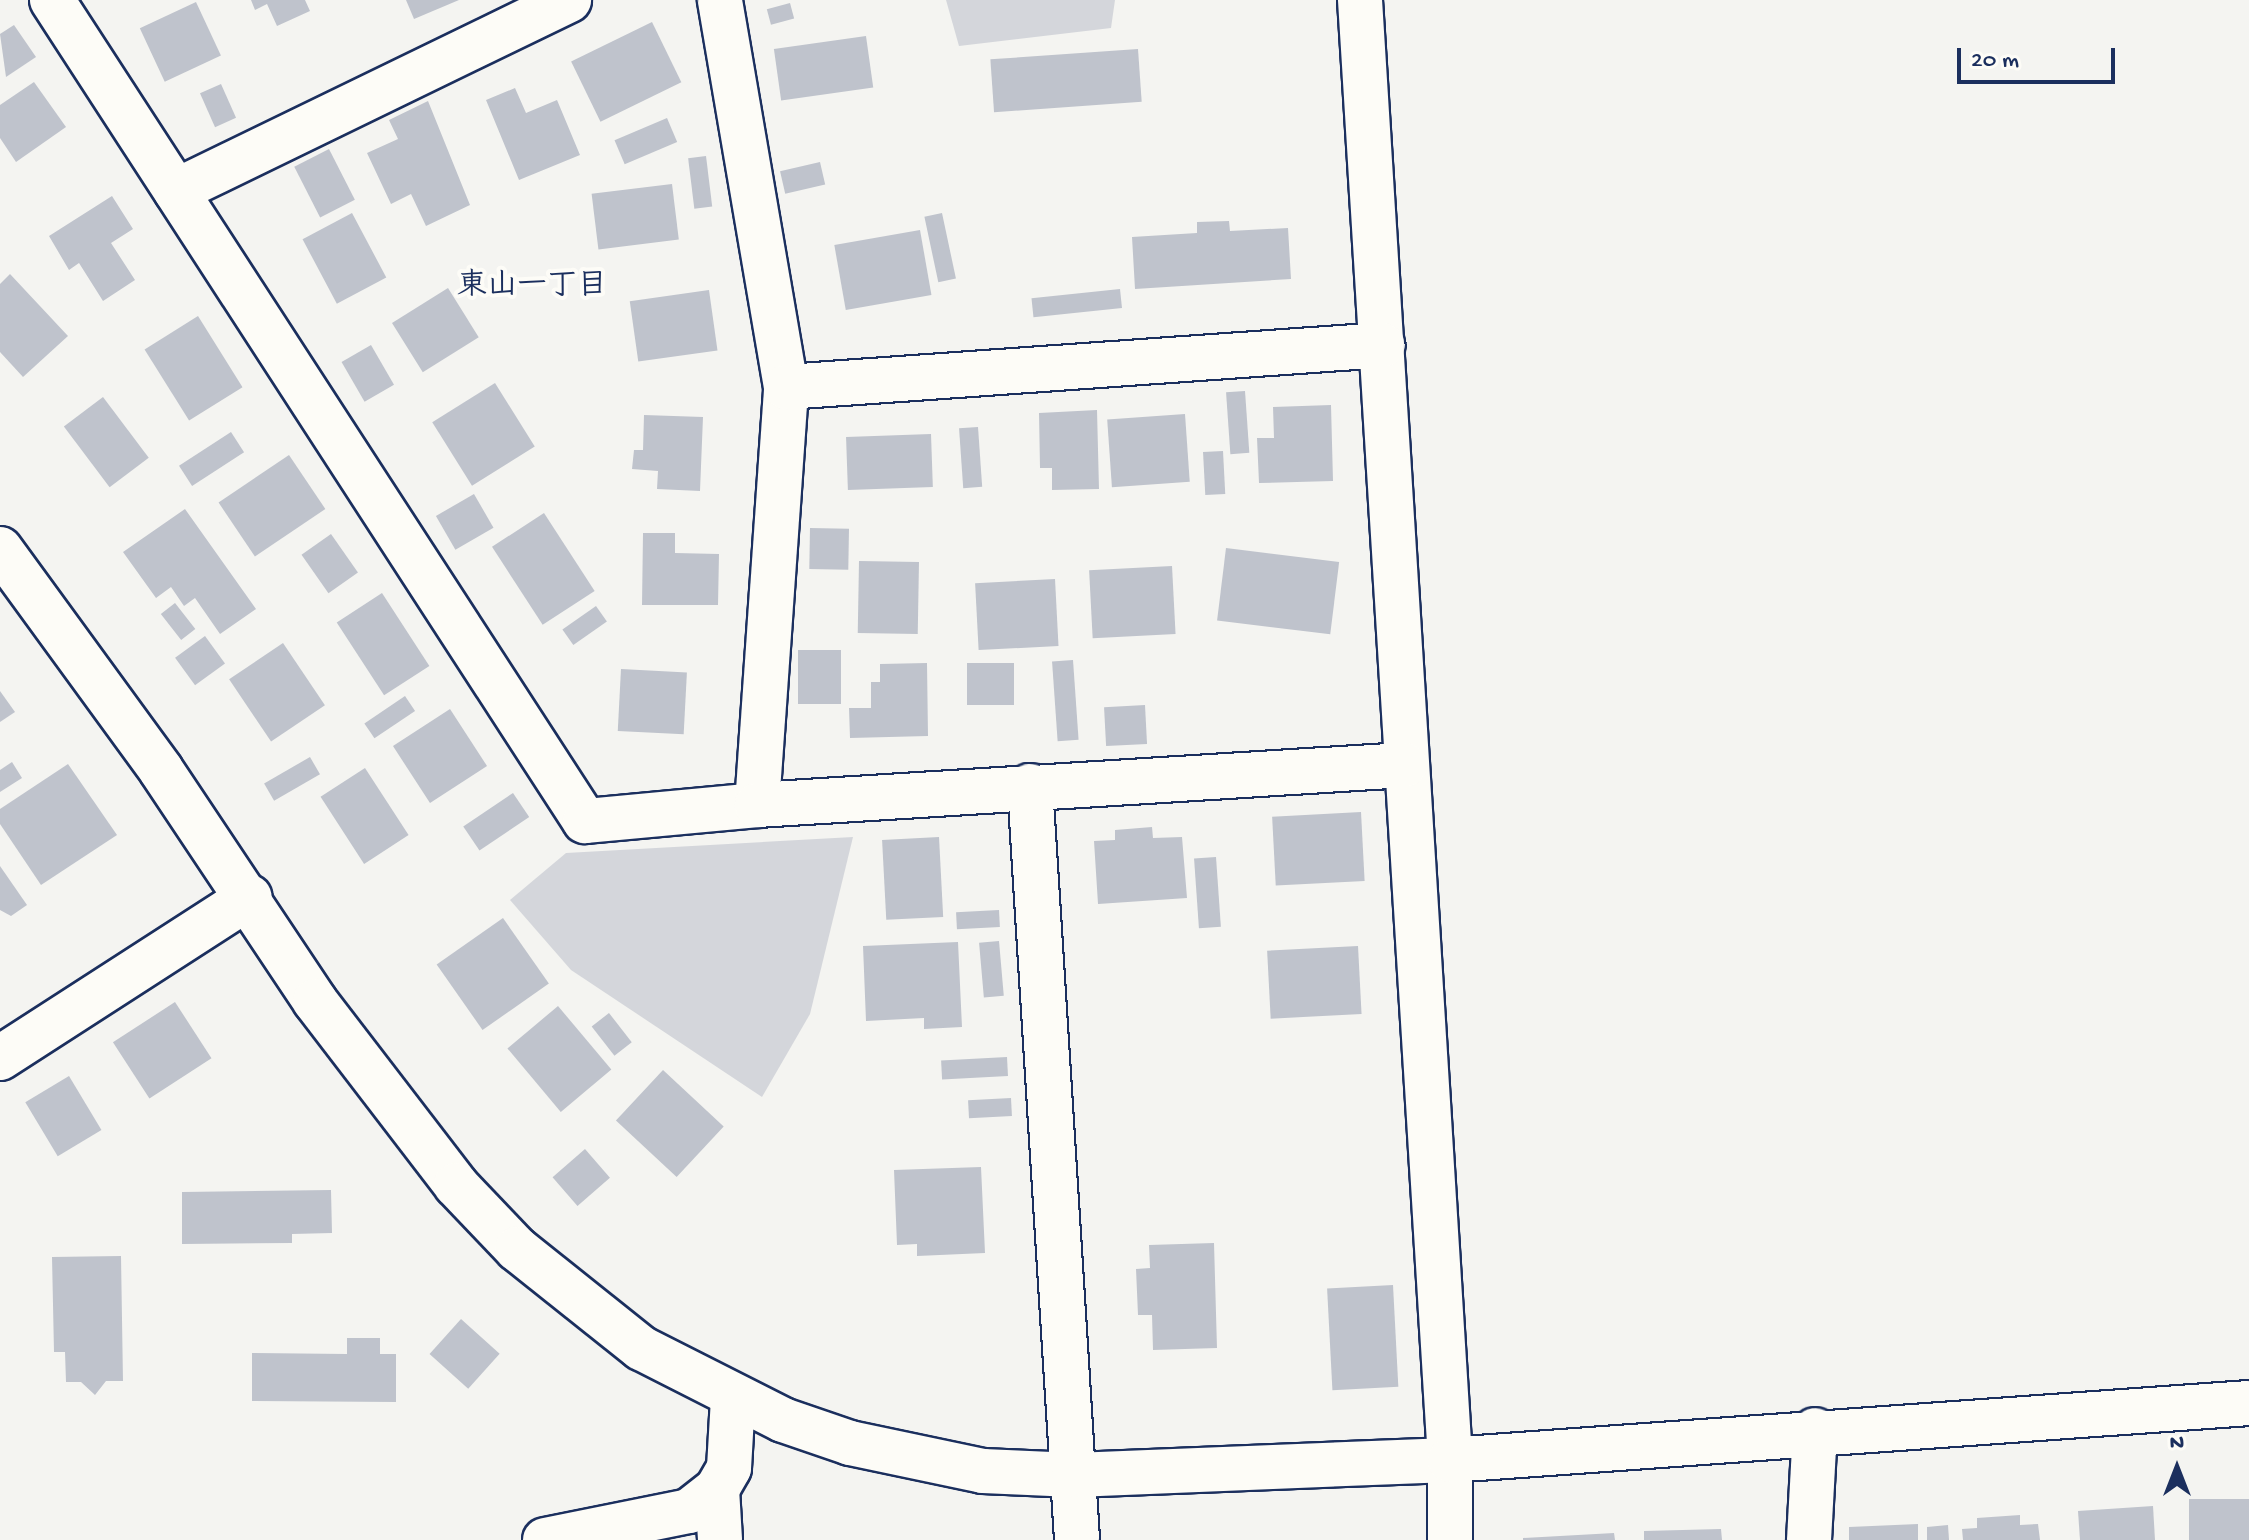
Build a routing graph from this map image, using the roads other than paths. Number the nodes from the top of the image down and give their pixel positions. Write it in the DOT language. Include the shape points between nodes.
graph roads {
  1 [pos="52,0"];
  2 [pos="569,0"];
  3 [pos="720,0"];
  4 [pos="1360,0"];
  5 [pos="176,191"];
  6 [pos="1383,345"];
  7 [pos="786,387"];
  8 [pos="0,549"];
  9 [pos="1405,765"];
  10 [pos="1030,786"];
  11 [pos="757,805"];
  12 [pos="250,897"];
  13 [pos="0,1058"];
  14 [pos="733,1398"];
  15 [pos="2249,1403"];
  16 [pos="1815,1430"];
  17 [pos="1450,1460"];
  18 [pos="1074,1475"];
  19 [pos="717,1489"];
  20 [pos="545,1540"];
  21 [pos="720,1540"];
  22 [pos="1077,1540"];
  23 [pos="1450,1540"];
  24 [pos="1809,1540"];
  1 -- 5 [label="street"];
  2 -- 5 [label="street"];
  3 -- 7 [label="street"];
  4 -- 6 [label="street"];
  5 -- 11 [label="street" via="585,821"];
  6 -- 7 [label="street"];
  6 -- 9 [label="street"];
  7 -- 11 [label="street"];
  8 -- 12 [label="street"];
  9 -- 10 [label="street"];
  9 -- 17 [label="street"];
  10 -- 11 [label="street"];
  10 -- 18 [label="street"];
  12 -- 13 [label="street"];
  12 -- 14 [label="street" via="315,1001 456,1185 517,1249 641,1348"];
  14 -- 18 [label="street" via="863,1446 983,1471"];
  14 -- 19 [label="street" via="729,1468"];
  15 -- 16 [label="street"];
  16 -- 17 [label="street"];
  16 -- 24 [label="street"];
  17 -- 18 [label="street"];
  17 -- 23 [label="street"];
  18 -- 22 [label="street"];
  19 -- 20 [label="street" via="689,1511"];
  19 -- 21 [label="street"];
}
